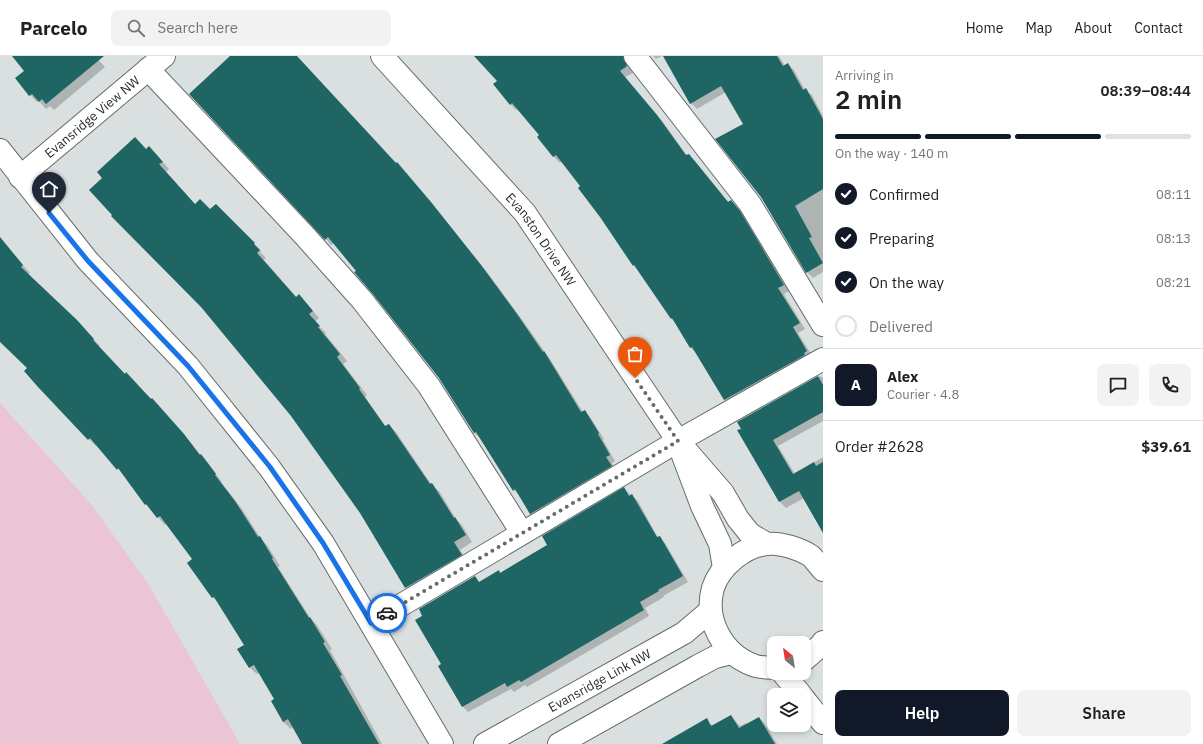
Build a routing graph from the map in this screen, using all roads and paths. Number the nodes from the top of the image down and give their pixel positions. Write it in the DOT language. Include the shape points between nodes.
graph roads {
  1 [pos="382,56"];
  2 [pos="635,56"];
  3 [pos="156,62"];
  4 [pos="0,150"];
  5 [pos="20,177"];
  6 [pos="823,325"];
  7 [pos="823,359"];
  8 [pos="678,441"];
  9 [pos="522,533"];
  10 [pos="767,544"];
  11 [pos="819,560"];
  12 [pos="724,568"];
  13 [pos="710,611"];
  14 [pos="371,623"];
  15 [pos="822,647"];
  16 [pos="732,653"];
  17 [pos="811,655"];
  18 [pos="767,667"];
  19 [pos="789,680"];
  20 [pos="795,688"];
  21 [pos="811,708"];
  22 [pos="823,723"];
  23 [pos="442,744"];
  24 [pos="485,744"];
  25 [pos="559,744"];
  1 -- 8 [label="street, Evanston Drive NW" via="525,213"];
  2 -- 6 [label="street" via="750,204"];
  3 -- 5 [label="street, Evansridge View NW"];
  3 -- 9 [label="street" via="362,300 429,386"];
  4 -- 5 [label="street"];
  5 -- 14 [label="street" via="88,261 188,366 270,467 323,543"];
  7 -- 8 [label="street"];
  8 -- 9 [label="street"];
  8 -- 10 [label="street, Evanston Drive NW" via="723,493 750,534"];
  8 -- 12 [label="street, Evanston Drive NW" via="702,506 720,544"];
  9 -- 14 [label="street"];
  10 -- 11 [label="street" via="790,546"];
  10 -- 12 [label="street" via="743,551"];
  12 -- 13 [label="street" via="713,588"];
  13 -- 16 [label="street" via="717,634"];
  13 -- 24 [label="street, Evansridge Link NW" via="684,633"];
  14 -- 23 [label="street"];
  15 -- 17 [label="street"];
  16 -- 18 [label="street" via="753,666"];
  16 -- 25 [label="street" via="715,657"];
  19 -- 20 [label="street"];
  21 -- 22 [label="street"];
}
